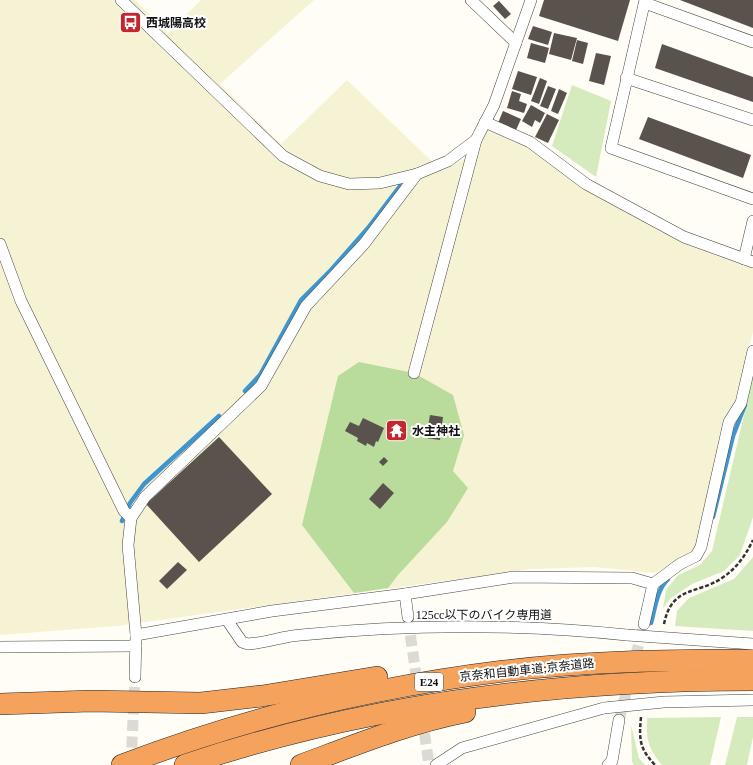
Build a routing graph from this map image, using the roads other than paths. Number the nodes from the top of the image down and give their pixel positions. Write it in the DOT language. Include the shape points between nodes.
graph roads {
  1 [pos="121,0"];
  2 [pos="470,0"];
  3 [pos="531,0"];
  4 [pos="645,2"];
  5 [pos="753,42"];
  6 [pos="516,43"];
  7 [pos="626,78"];
  8 [pos="753,120"];
  9 [pos="485,122"];
  10 [pos="476,140"];
  11 [pos="417,174"];
  12 [pos="753,199"];
  13 [pos="753,221"];
  14 [pos="0,244"];
  15 [pos="749,260"];
  16 [pos="753,351"];
  17 [pos="414,373"];
  18 [pos="132,518"];
  19 [pos="653,584"];
  20 [pos="405,594"];
  21 [pos="408,617"];
  22 [pos="227,620"];
  23 [pos="644,624"];
  24 [pos="136,641"];
  25 [pos="0,647"];
  26 [pos="751,654"];
  27 [pos="505,671"];
  28 [pos="134,677"];
  29 [pos="747,680"];
  30 [pos="602,684"];
  31 [pos="753,700"];
  32 [pos="0,704"];
  33 [pos="620,720"];
  34 [pos="122,765"];
  35 [pos="185,765"];
  36 [pos="301,765"];
  37 [pos="436,765"];
  38 [pos="608,765"];
  1 -- 11 [label="street" via="283,156 320,176 349,184 380,183"];
  2 -- 6 [label="street"];
  3 -- 6 [label="street"];
  4 -- 5 [label="street"];
  4 -- 7 [label="street"];
  6 -- 9 [label="street" via="494,105"];
  7 -- 8 [label="street"];
  7 -- 12 [label="street" via="611,148"];
  9 -- 10 [label="street"];
  9 -- 15 [label="street" via="530,142 586,184 684,237"];
  10 -- 11 [label="street" via="448,161"];
  10 -- 17 [label="street"];
  11 -- 18 [label="street" via="364,244 306,306 261,386 145,497"];
  13 -- 15 [label="street"];
  14 -- 18 [label="street" via="21,302 124,511"];
  16 -- 19 [label="street" via="741,403 729,422 701,547 696,556 680,564"];
  18 -- 24 [label="street" via="128,544"];
  19 -- 20 [label="street" via="632,578 514,576"];
  19 -- 23 [label="street"];
  20 -- 21 [label="street"];
  20 -- 22 [label="street" via="272,611"];
  22 -- 24 [label="street"];
  22 -- 26 [label="street, 125cc以下のバイク専用道, bridge" via="242,642 248,644 300,635 435,627 562,628"];
  24 -- 25 [label="street"];
  24 -- 28 [label="street"];
  26 -- 27 [label="highway, 京奈和自動車道;京奈道路 / E24" via="598,662"];
  27 -- 32 [label="highway" via="410,672 262,696 201,703 91,701"];
  27 -- 34 [label="highway, 京奈和自動車道;京奈道路 / E24" via="409,685 314,704 232,726"];
  29 -- 30 [label="highway, 京奈和自動車道;京奈道路 / E24"];
  30 -- 35 [label="highway, 京奈和自動車道;京奈道路 / E24" via="512,692 414,706 238,747"];
  30 -- 36 [label="highway" via="443,716"];
  31 -- 37 [label="street, bridge" via="664,702 604,708 462,748"];
  33 -- 38 [label="street" via="612,762"];
}
